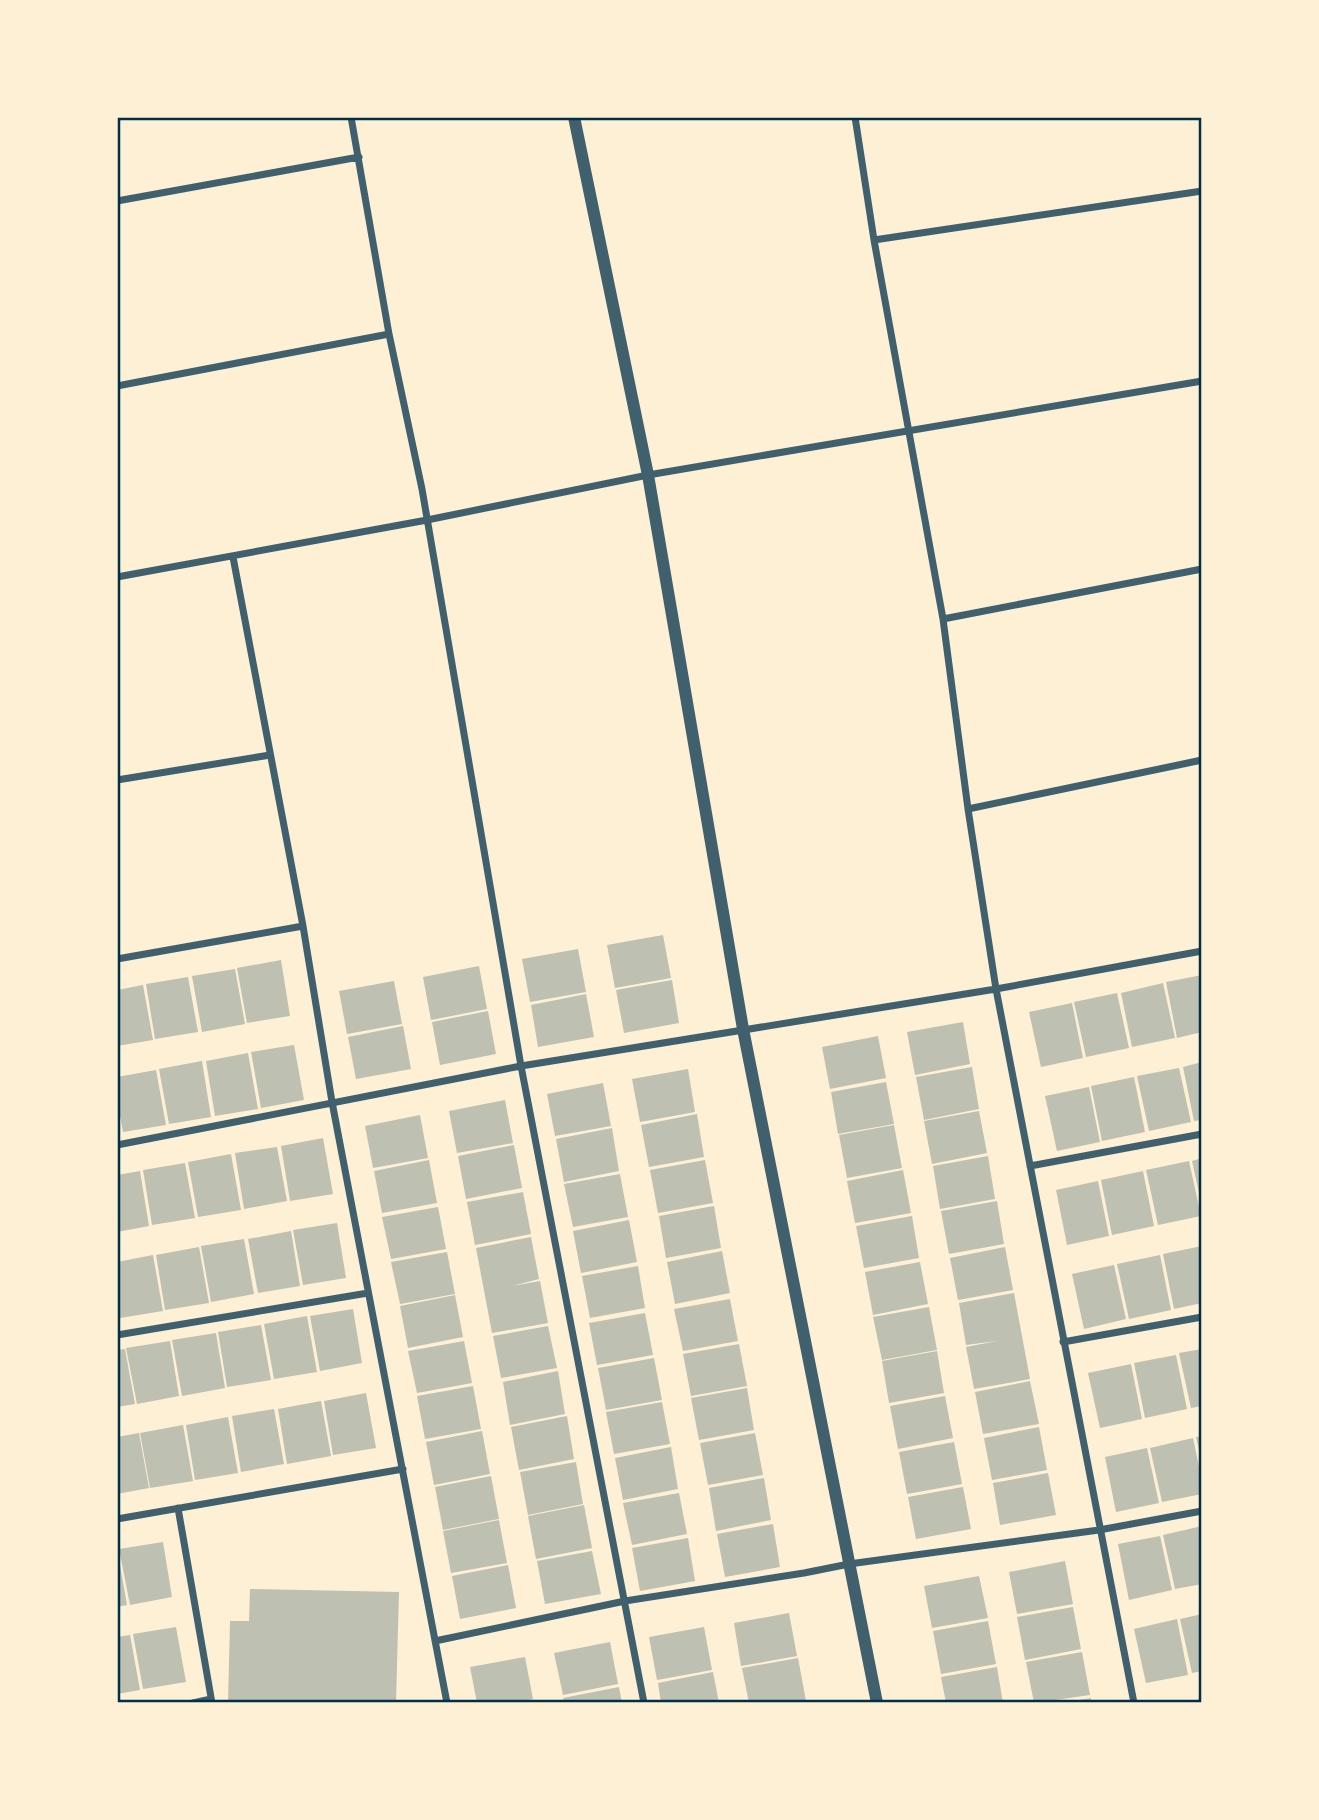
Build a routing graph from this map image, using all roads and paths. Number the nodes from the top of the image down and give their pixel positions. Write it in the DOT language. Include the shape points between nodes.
graph roads {
  1 [pos="351,117"];
  2 [pos="574,117"];
  3 [pos="855,117"];
  4 [pos="359,157"];
  5 [pos="1202,191"];
  6 [pos="117,201"];
  7 [pos="874,240"];
  8 [pos="389,334"];
  9 [pos="1202,382"];
  10 [pos="117,386"];
  11 [pos="910,430"];
  12 [pos="648,475"];
  13 [pos="427,520"];
  14 [pos="233,557"];
  15 [pos="1202,569"];
  16 [pos="117,577"];
  17 [pos="943,619"];
  18 [pos="270,755"];
  19 [pos="1202,760"];
  20 [pos="117,780"];
  21 [pos="968,809"];
  22 [pos="303,926"];
  23 [pos="1202,951"];
  24 [pos="117,959"];
  25 [pos="996,989"];
  26 [pos="743,1029"];
  27 [pos="521,1066"];
  28 [pos="332,1101"];
  29 [pos="1202,1134"];
  30 [pos="117,1145"];
  31 [pos="1030,1166"];
  32 [pos="368,1293"];
  33 [pos="1202,1317"];
  34 [pos="117,1335"];
  35 [pos="1063,1342"];
  36 [pos="403,1469"];
  37 [pos="178,1508"];
  38 [pos="1202,1511"];
  39 [pos="117,1519"];
  40 [pos="1099,1530"];
  41 [pos="849,1564"];
  42 [pos="625,1601"];
  43 [pos="435,1641"];
  44 [pos="212,1701"];
  45 [pos="192,1703"];
  46 [pos="447,1703"];
  47 [pos="644,1703"];
  48 [pos="877,1703"];
  49 [pos="1134,1703"];
  1 -- 4 [label="street"];
  2 -- 12 [label="street"];
  3 -- 7 [label="street"];
  4 -- 6 [label="street"];
  4 -- 8 [label="street"];
  5 -- 7 [label="street"];
  7 -- 11 [label="street"];
  8 -- 10 [label="street"];
  8 -- 13 [label="street"];
  9 -- 11 [label="street"];
  11 -- 12 [label="street"];
  11 -- 17 [label="street"];
  12 -- 13 [label="street"];
  12 -- 26 [label="street"];
  13 -- 14 [label="street"];
  13 -- 27 [label="street"];
  14 -- 16 [label="street"];
  14 -- 18 [label="street"];
  15 -- 17 [label="street"];
  17 -- 21 [label="street"];
  18 -- 20 [label="street"];
  18 -- 22 [label="street"];
  19 -- 21 [label="street"];
  21 -- 25 [label="street"];
  22 -- 24 [label="street"];
  22 -- 28 [label="street"];
  23 -- 25 [label="street"];
  25 -- 26 [label="street"];
  25 -- 31 [label="street"];
  26 -- 27 [label="street"];
  26 -- 41 [label="street"];
  27 -- 28 [label="street"];
  27 -- 42 [label="street"];
  28 -- 30 [label="street"];
  28 -- 32 [label="street"];
  29 -- 31 [label="street"];
  31 -- 35 [label="street"];
  32 -- 34 [label="street"];
  32 -- 36 [label="street"];
  33 -- 35 [label="street"];
  35 -- 40 [label="street"];
  36 -- 37 [label="street"];
  36 -- 43 [label="street"];
  37 -- 39 [label="street"];
  37 -- 44 [label="street"];
  38 -- 40 [label="street"];
  40 -- 41 [label="street"];
  40 -- 49 [label="street"];
  41 -- 42 [label="street"];
  41 -- 48 [label="street"];
  42 -- 43 [label="street"];
  42 -- 47 [label="street"];
  43 -- 46 [label="street"];
  44 -- 45 [label="street"];
}
